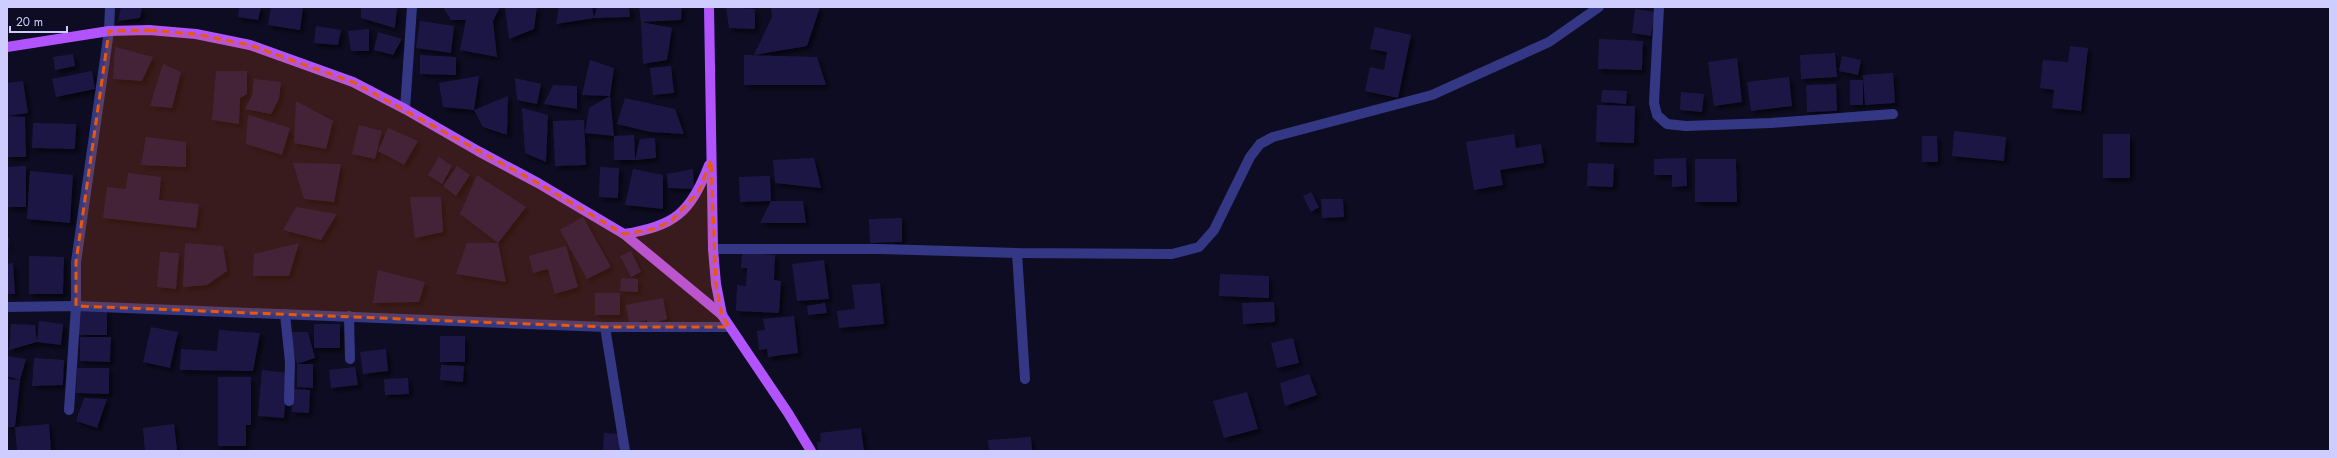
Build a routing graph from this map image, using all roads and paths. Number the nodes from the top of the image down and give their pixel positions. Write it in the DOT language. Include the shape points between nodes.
graph roads {
  1 [pos="110,7"];
  2 [pos="412,7"];
  3 [pos="709,7"];
  4 [pos="1598,7"];
  5 [pos="1659,7"];
  6 [pos="109,31"];
  7 [pos="7,47"];
  8 [pos="406,108"];
  9 [pos="1893,114"];
  10 [pos="711,160"];
  11 [pos="624,234"];
  12 [pos="713,249"];
  13 [pos="1017,253"];
  14 [pos="7,306"];
  15 [pos="76,306"];
  16 [pos="285,314"];
  17 [pos="722,315"];
  18 [pos="349,316"];
  19 [pos="605,327"];
  20 [pos="729,327"];
  21 [pos="350,359"];
  22 [pos="1025,379"];
  23 [pos="289,401"];
  24 [pos="69,410"];
  25 [pos="625,451"];
  26 [pos="811,451"];
  1 -- 6 [label="street"];
  2 -- 8 [label="street"];
  3 -- 10 [label="main road"];
  4 -- 13 [label="street" via="1549,42 1432,95 1273,137 1260,144 1250,157 1214,230 1198,247 1172,254"];
  5 -- 9 [label="street" via="1654,103 1657,115 1667,124 1686,126 1771,123"];
  6 -- 7 [label="main road"];
  6 -- 8 [label="main road" via="149,30 196,34 250,45 353,82"];
  6 -- 15 [label="street" via="76,262"];
  8 -- 11 [label="main road"];
  10 -- 11 [label="main road" via="699,191 671,221 653,229"];
  10 -- 12 [label="main road"];
  11 -- 17 [label="main road"];
  12 -- 13 [label="street" via="881,249"];
  12 -- 17 [label="main road"];
  13 -- 22 [label="street"];
  14 -- 15 [label="street"];
  15 -- 16 [label="street"];
  15 -- 24 [label="street"];
  16 -- 18 [label="street"];
  16 -- 23 [label="street" via="290,362"];
  17 -- 20 [label="main road"];
  18 -- 19 [label="street"];
  18 -- 21 [label="street"];
  19 -- 20 [label="street"];
  19 -- 25 [label="street"];
  20 -- 26 [label="main road"];
}
